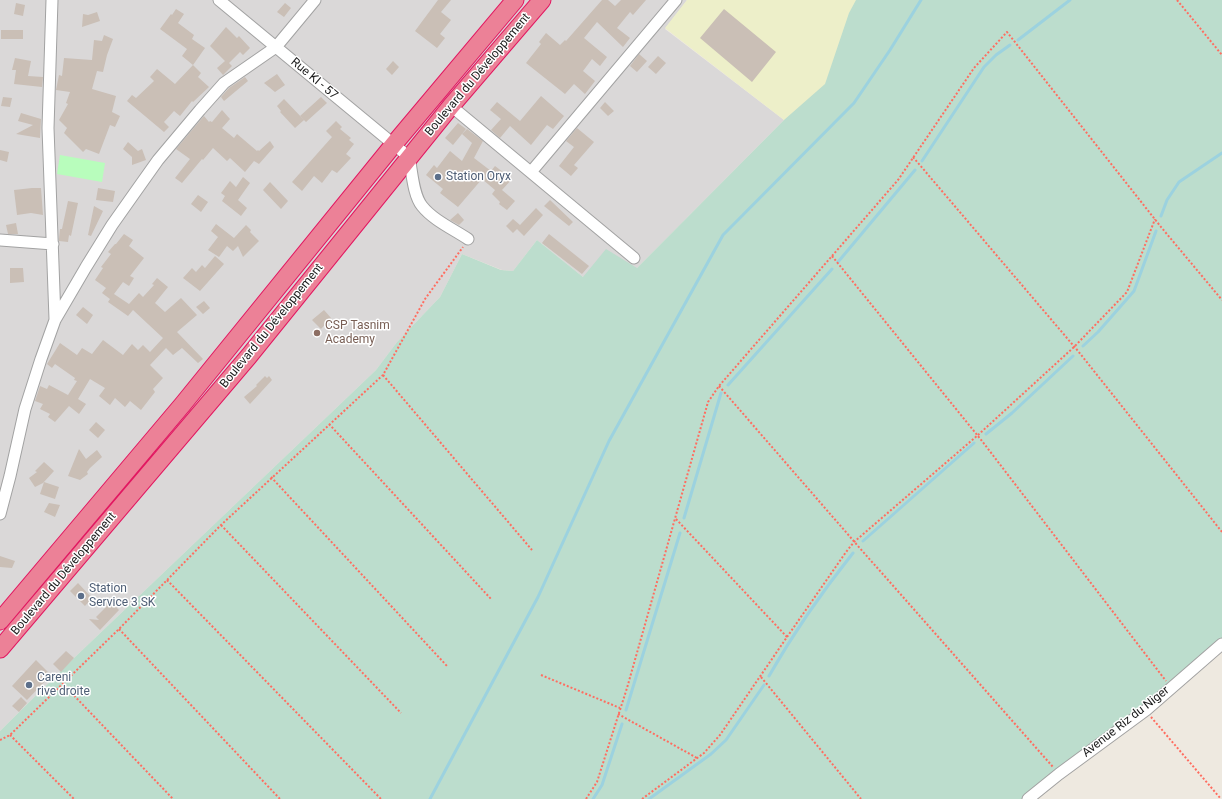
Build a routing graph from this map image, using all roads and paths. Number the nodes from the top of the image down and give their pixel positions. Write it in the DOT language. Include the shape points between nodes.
graph roads {
  1 [pos="52,0"];
  2 [pos="219,0"];
  3 [pos="315,0"];
  4 [pos="515,0"];
  5 [pos="542,0"];
  6 [pos="675,0"];
  7 [pos="1176,0"];
  8 [pos="276,47"];
  9 [pos="1222,55"];
  10 [pos="451,106"];
  11 [pos="394,144"];
  12 [pos="410,157"];
  13 [pos="913,157"];
  14 [pos="531,172"];
  15 [pos="1155,218"];
  16 [pos="468,239"];
  17 [pos="0,240"];
  18 [pos="53,244"];
  19 [pos="832,256"];
  20 [pos="634,258"];
  21 [pos="1222,300"];
  22 [pos="55,320"];
  23 [pos="1074,347"];
  24 [pos="383,375"];
  25 [pos="719,386"];
  26 [pos="328,424"];
  27 [pos="978,435"];
  28 [pos="271,477"];
  29 [pos="0,514"];
  30 [pos="676,519"];
  31 [pos="221,525"];
  32 [pos="1222,532"];
  33 [pos="854,542"];
  34 [pos="61,548"];
  35 [pos="532,550"];
  36 [pos="75,560"];
  37 [pos="167,580"];
  38 [pos="24,592"];
  39 [pos="491,599"];
  40 [pos="38,604"];
  41 [pos="0,621"];
  42 [pos="119,629"];
  43 [pos="787,637"];
  44 [pos="1222,644"];
  45 [pos="0,649"];
  46 [pos="447,666"];
  47 [pos="541,675"];
  48 [pos="761,677"];
  49 [pos="63,684"];
  50 [pos="1170,688"];
  51 [pos="620,708"];
  52 [pos="1146,710"];
  53 [pos="401,713"];
  54 [pos="618,714"];
  55 [pos="10,735"];
  56 [pos="0,740"];
  57 [pos="697,758"];
  58 [pos="1059,774"];
  59 [pos="74,799"];
  60 [pos="173,799"];
  61 [pos="280,799"];
  62 [pos="381,799"];
  63 [pos="586,799"];
  64 [pos="642,799"];
  65 [pos="861,799"];
  66 [pos="1028,799"];
  67 [pos="1221,799"];
  1 -- 18 [label="street" via="48,128"];
  2 -- 8 [label="street, Rue KI - 57"];
  3 -- 8 [label="street"];
  4 -- 11 [label="highway, Boulevard du Développement"];
  5 -- 10 [label="highway, Boulevard du Développement"];
  6 -- 14 [label="street"];
  7 -- 9 [label="path"];
  8 -- 11 [label="street, Rue KI - 57"];
  8 -- 22 [label="street" via="224,83 158,160 112,225"];
  10 -- 12 [label="highway, Boulevard du Développement"];
  10 -- 14 [label="street"];
  11 -- 12 [label="street, Rue KI - 57"];
  11 -- 34 [label="highway, Boulevard du Développement" via="184,404"];
  12 -- 16 [label="street" via="417,197 422,206"];
  12 -- 36 [label="highway, Boulevard du Développement" via="249,356"];
  13 -- 15 [label="path" via="974,68 1007,32"];
  13 -- 19 [label="path" via="898,180"];
  13 -- 23 [label="path"];
  14 -- 20 [label="street"];
  15 -- 21 [label="path"];
  15 -- 23 [label="path" via="1127,292"];
  16 -- 24 [label="path" via="425,300"];
  17 -- 18 [label="street"];
  18 -- 22 [label="street"];
  19 -- 25 [label="path"];
  19 -- 27 [label="path"];
  22 -- 29 [label="street" via="25,409"];
  23 -- 27 [label="path"];
  23 -- 32 [label="path"];
  24 -- 26 [label="path"];
  24 -- 35 [label="path"];
  25 -- 30 [label="path" via="708,402"];
  25 -- 33 [label="path"];
  26 -- 28 [label="path"];
  26 -- 39 [label="path"];
  27 -- 33 [label="path"];
  27 -- 50 [label="path"];
  28 -- 31 [label="path"];
  28 -- 46 [label="path"];
  30 -- 43 [label="path"];
  30 -- 51 [label="path"];
  31 -- 37 [label="path"];
  31 -- 53 [label="path"];
  33 -- 43 [label="path"];
  33 -- 58 [label="path"];
  34 -- 36 [label="highway"];
  34 -- 38 [label="highway, Boulevard du Développement"];
  36 -- 40 [label="highway, Boulevard du Développement"];
  37 -- 42 [label="path"];
  37 -- 62 [label="path"];
  38 -- 40 [label="highway"];
  38 -- 41 [label="highway, Boulevard du Développement"];
  40 -- 45 [label="highway, Boulevard du Développement"];
  42 -- 49 [label="path"];
  42 -- 61 [label="path"];
  43 -- 48 [label="path"];
  44 -- 50 [label="street, Avenue Riz du Niger"];
  47 -- 51 [label="path"];
  48 -- 57 [label="path" via="720,735"];
  48 -- 65 [label="path"];
  49 -- 55 [label="path"];
  49 -- 60 [label="path"];
  50 -- 52 [label="street, Avenue Riz du Niger"];
  51 -- 54 [label="path"];
  52 -- 58 [label="street, Avenue Riz du Niger"];
  52 -- 67 [label="path"];
  54 -- 57 [label="path"];
  54 -- 63 [label="path" via="597,782"];
  55 -- 56 [label="path"];
  55 -- 59 [label="path"];
  57 -- 64 [label="path"];
  58 -- 66 [label="street, Avenue Riz du Niger"];
}
